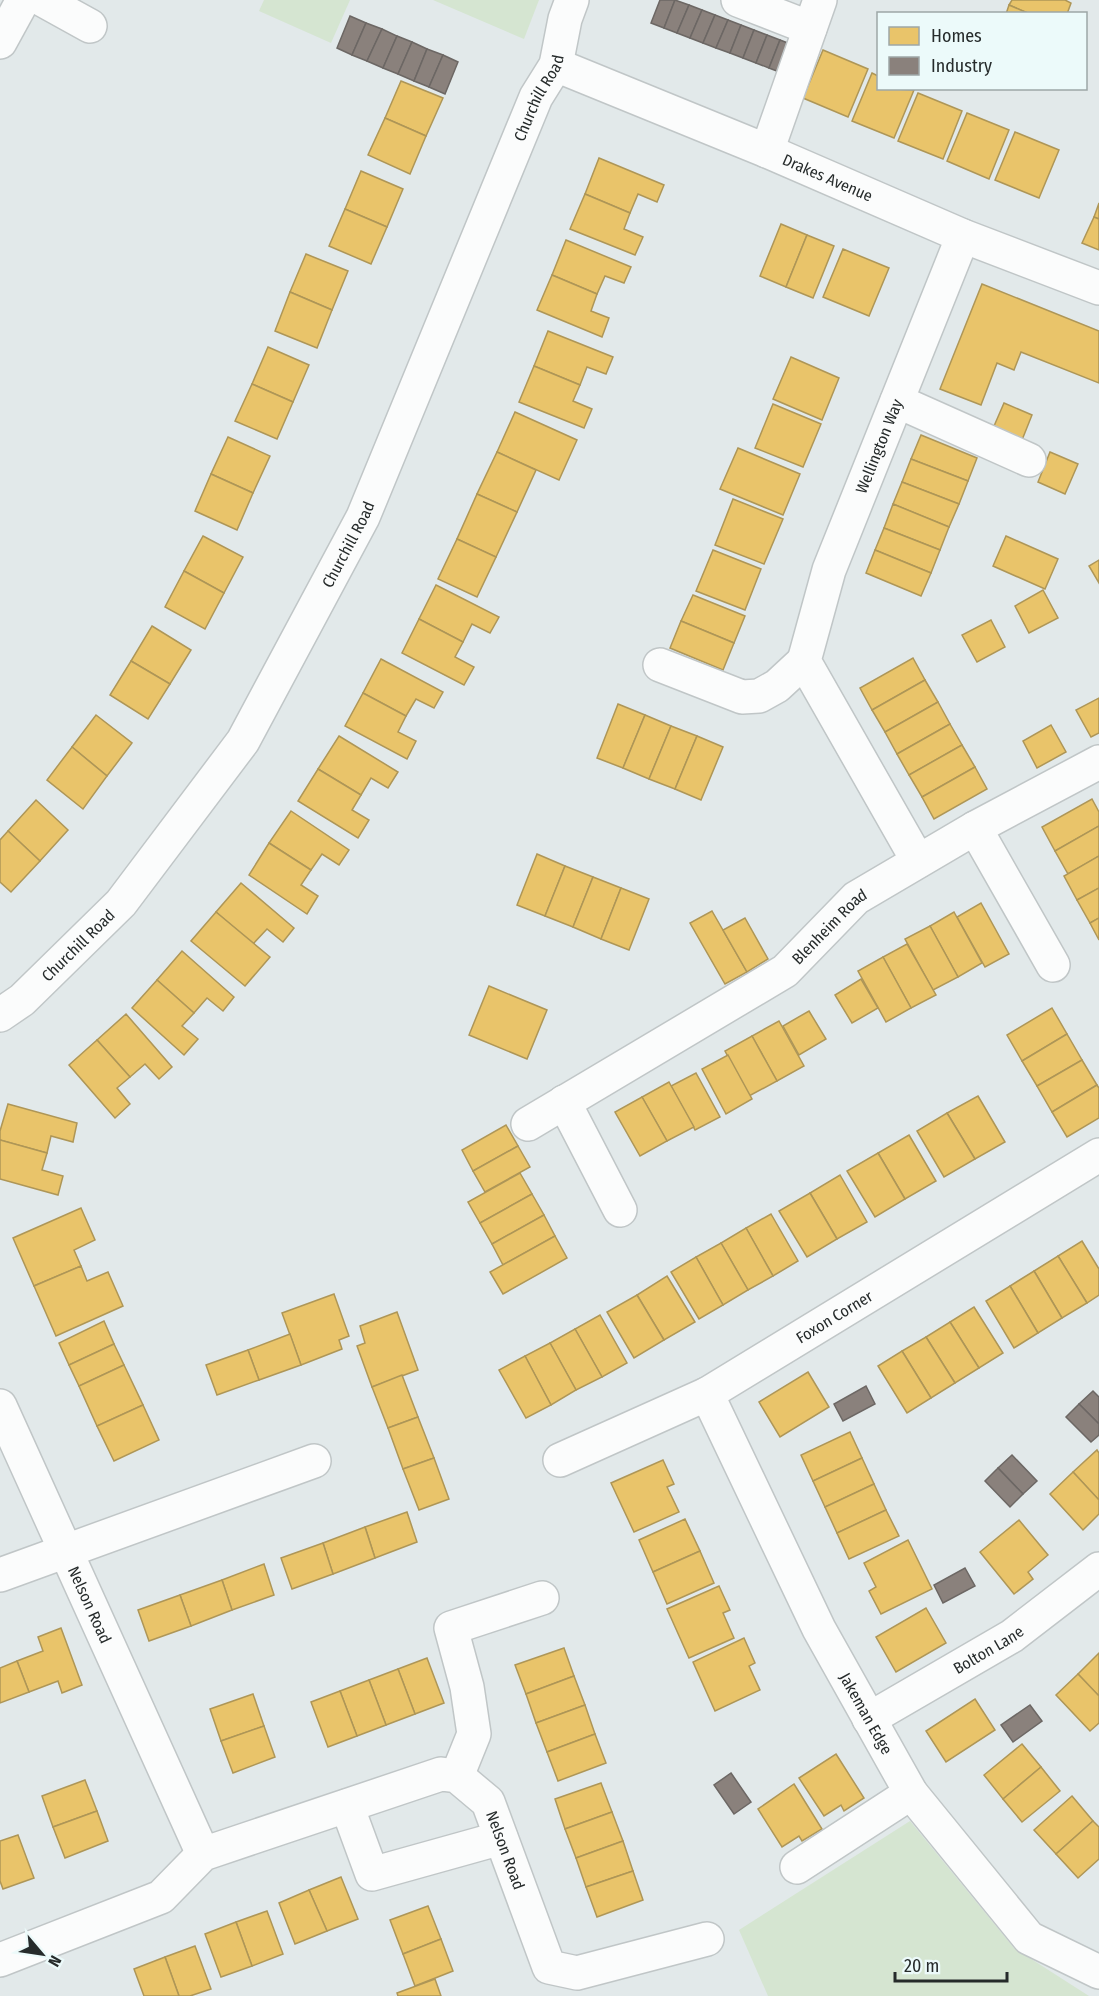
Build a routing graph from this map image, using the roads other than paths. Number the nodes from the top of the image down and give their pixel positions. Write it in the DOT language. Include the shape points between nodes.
graph roads {
  1 [pos="23,0"];
  2 [pos="43,0"];
  3 [pos="572,0"];
  4 [pos="738,0"];
  5 [pos="815,14"];
  6 [pos="90,26"];
  7 [pos="0,42"];
  8 [pos="556,65"];
  9 [pos="767,151"];
  10 [pos="963,236"];
  11 [pos="1099,288"];
  12 [pos="897,401"];
  13 [pos="1029,460"];
  14 [pos="804,661"];
  15 [pos="660,665"];
  16 [pos="1099,762"];
  17 [pos="975,828"];
  18 [pos="918,861"];
  19 [pos="1053,965"];
  20 [pos="0,1015"];
  21 [pos="564,1102"];
  22 [pos="528,1124"];
  23 [pos="1099,1155"];
  24 [pos="620,1210"];
  25 [pos="707,1394"];
  26 [pos="0,1406"];
  27 [pos="560,1460"];
  28 [pos="314,1461"];
  29 [pos="66,1550"];
  30 [pos="1099,1569"];
  31 [pos="0,1575"];
  32 [pos="542,1598"];
  33 [pos="869,1719"];
  34 [pos="457,1776"];
  35 [pos="911,1793"];
  36 [pos="347,1806"];
  37 [pos="501,1838"];
  38 [pos="203,1854"];
  39 [pos="796,1867"];
  40 [pos="707,1939"];
  41 [pos="0,1960"];
  42 [pos="1099,1972"];
  1 -- 7 [label="street"];
  2 -- 6 [label="street"];
  3 -- 8 [label="street, Churchill Road"];
  4 -- 5 [label="street"];
  5 -- 9 [label="street"];
  8 -- 9 [label="street, Drakes Avenue"];
  8 -- 20 [label="street, Churchill Road" via="536,97 363,518 243,741 121,903 22,1000"];
  9 -- 10 [label="street, Drakes Avenue"];
  10 -- 11 [label="street, Drakes Avenue"];
  10 -- 12 [label="street, Wellington Way"];
  12 -- 13 [label="street"];
  12 -- 14 [label="street, Wellington Way" via="829,570"];
  14 -- 15 [label="street" via="777,686 759,696 742,697"];
  14 -- 18 [label="street"];
  16 -- 17 [label="street, Blenheim Road"];
  17 -- 18 [label="street, Blenheim Road"];
  17 -- 19 [label="street"];
  18 -- 21 [label="street, Blenheim Road" via="856,898 785,971"];
  21 -- 22 [label="street, Blenheim Road"];
  21 -- 24 [label="street"];
  23 -- 25 [label="street, Foxon Corner"];
  25 -- 27 [label="street, Foxon Corner"];
  25 -- 33 [label="street, Jakeman Edge" via="819,1629"];
  26 -- 29 [label="street, Nelson Road"];
  28 -- 29 [label="street, Nelson Road"];
  29 -- 31 [label="street, Nelson Road"];
  29 -- 38 [label="street, Nelson Road"];
  30 -- 33 [label="street, Bolton Lane" via="1012,1636"];
  32 -- 34 [label="street" via="451,1628 467,1687 474,1734"];
  33 -- 35 [label="street, Jakeman Edge"];
  34 -- 36 [label="street" via="441,1774"];
  34 -- 37 [label="street, Nelson Road" via="488,1802"];
  35 -- 39 [label="street"];
  35 -- 42 [label="street, Jakeman Edge" via="1029,1938"];
  36 -- 37 [label="street" via="372,1874"];
  36 -- 38 [label="street"];
  37 -- 40 [label="street, Nelson Road" via="549,1967 577,1973"];
  38 -- 41 [label="street" via="161,1897"];
}
